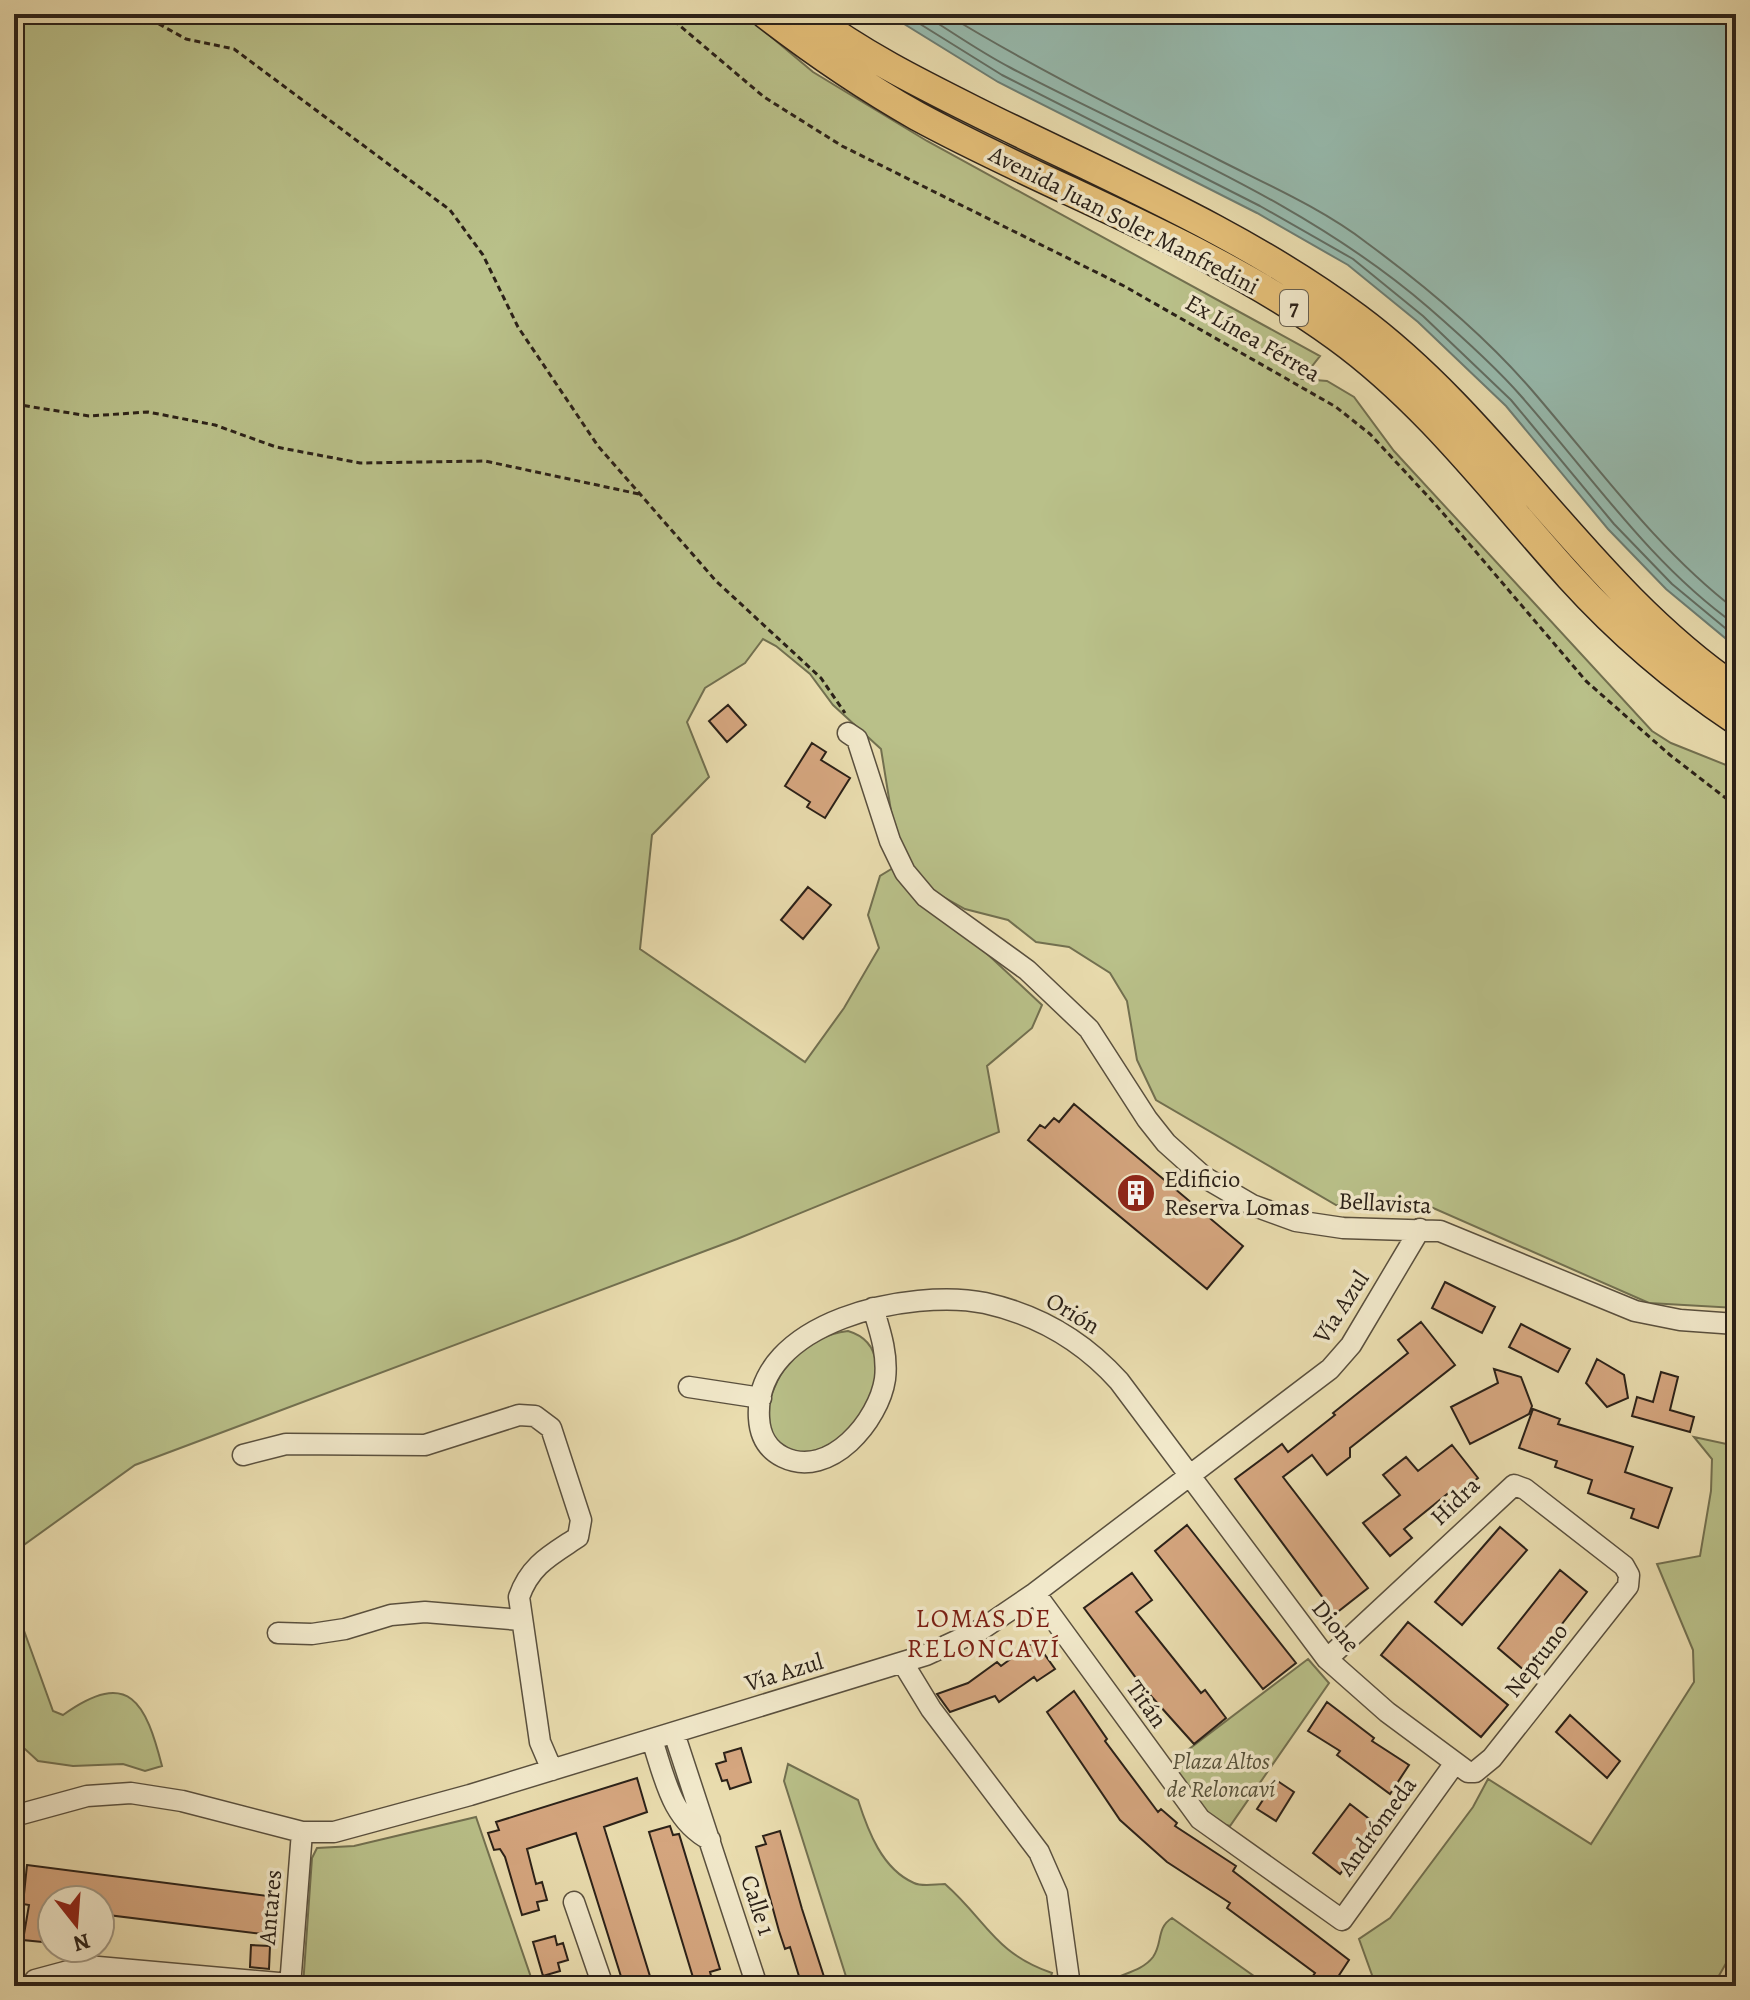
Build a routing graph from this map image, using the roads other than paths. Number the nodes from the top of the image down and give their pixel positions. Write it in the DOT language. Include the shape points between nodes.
graph roads {
  1 [pos="765,14"];
  2 [pos="808,14"];
  3 [pos="1736,689"];
  4 [pos="1736,720"];
  5 [pos="848,733"];
  6 [pos="1420,1229"];
  7 [pos="873,1308"];
  8 [pos="1736,1324"];
  9 [pos="689,1387"];
  10 [pos="761,1398"];
  11 [pos="243,1455"];
  12 [pos="1191,1478"];
  13 [pos="1629,1575"];
  14 [pos="1035,1593"];
  15 [pos="521,1620"];
  16 [pos="278,1633"];
  17 [pos="1327,1659"];
  18 [pos="903,1663"];
  19 [pos="674,1733"];
  20 [pos="652,1740"];
  21 [pos="1455,1763"];
  22 [pos="552,1770"];
  23 [pos="1475,1772"];
  24 [pos="14,1816"];
  25 [pos="302,1832"];
  26 [pos="710,1840"];
  27 [pos="574,1902"];
  28 [pos="1342,1920"];
  29 [pos="35,1980"];
  30 [pos="290,1985"];
  31 [pos="603,1986"];
  32 [pos="757,1986"];
  33 [pos="1070,1986"];
  1 -- 4 [label="highway, Avenida Juan Soler Manfredini / 7" via="819,55 917,115 1240,277 1339,338 1415,403 1603,611 1679,679"];
  2 -- 3 [label="highway, Avenida Juan Soler Manfredini / 7" via="920,85 1255,253 1359,319 1436,385 1618,591 1679,647"];
  5 -- 6 [label="street, Bellavista" via="857,739 905,872 926,897 1027,970 1089,1029 1166,1143 1217,1185 1296,1221"];
  6 -- 8 [label="street, Bellavista" via="1481,1245 1649,1315"];
  6 -- 12 [label="street, Vía Azul" via="1343,1357"];
  7 -- 10 [label="street, Orión" via="795,1345 774,1367"];
  7 -- 10 [label="street" via="885,1355 885,1383 875,1410 853,1439 815,1460 790,1460 765,1441 759,1421"];
  7 -- 12 [label="street, Orión" via="916,1299 961,1299 1049,1325 1104,1364"];
  9 -- 10 [label="street"];
  11 -- 15 [label="street" via="286,1444 425,1445 519,1415 535,1416 551,1428 581,1520 578,1537 536,1564 525,1579 519,1597"];
  12 -- 14 [label="street, Vía Azul"];
  12 -- 17 [label="street, Dione"];
  13 -- 17 [label="street, Hidra" via="1624,1566 1514,1485"];
  13 -- 23 [label="street, Neptuno" via="1628,1586 1492,1758"];
  14 -- 18 [label="street, Vía Azul" via="968,1636"];
  14 -- 28 [label="street, Titán" via="1200,1819"];
  15 -- 16 [label="street" via="425,1612 312,1634"];
  15 -- 22 [label="street" via="540,1742"];
  17 -- 21 [label="street, Dione"];
  18 -- 19 [label="street, Vía Azul"];
  18 -- 33 [label="street" via="931,1709 1039,1852 1057,1893"];
  19 -- 20 [label="street, Vía Azul"];
  19 -- 26 [label="street, Calle 1"];
  20 -- 22 [label="street, Vía Azul"];
  20 -- 26 [label="street" via="678,1813"];
  21 -- 23 [label="street, Dione"];
  21 -- 28 [label="street, Andrómeda"];
  22 -- 25 [label="street, Vía Azul" via="352,1828"];
  24 -- 25 [label="street, Vía Azul" via="87,1796 131,1793"];
  25 -- 30 [label="street, Antares"];
  26 -- 32 [label="street, Calle 1"];
  27 -- 31 [label="street"];
  29 -- 30 [label="street" via="87,1966"];
}
